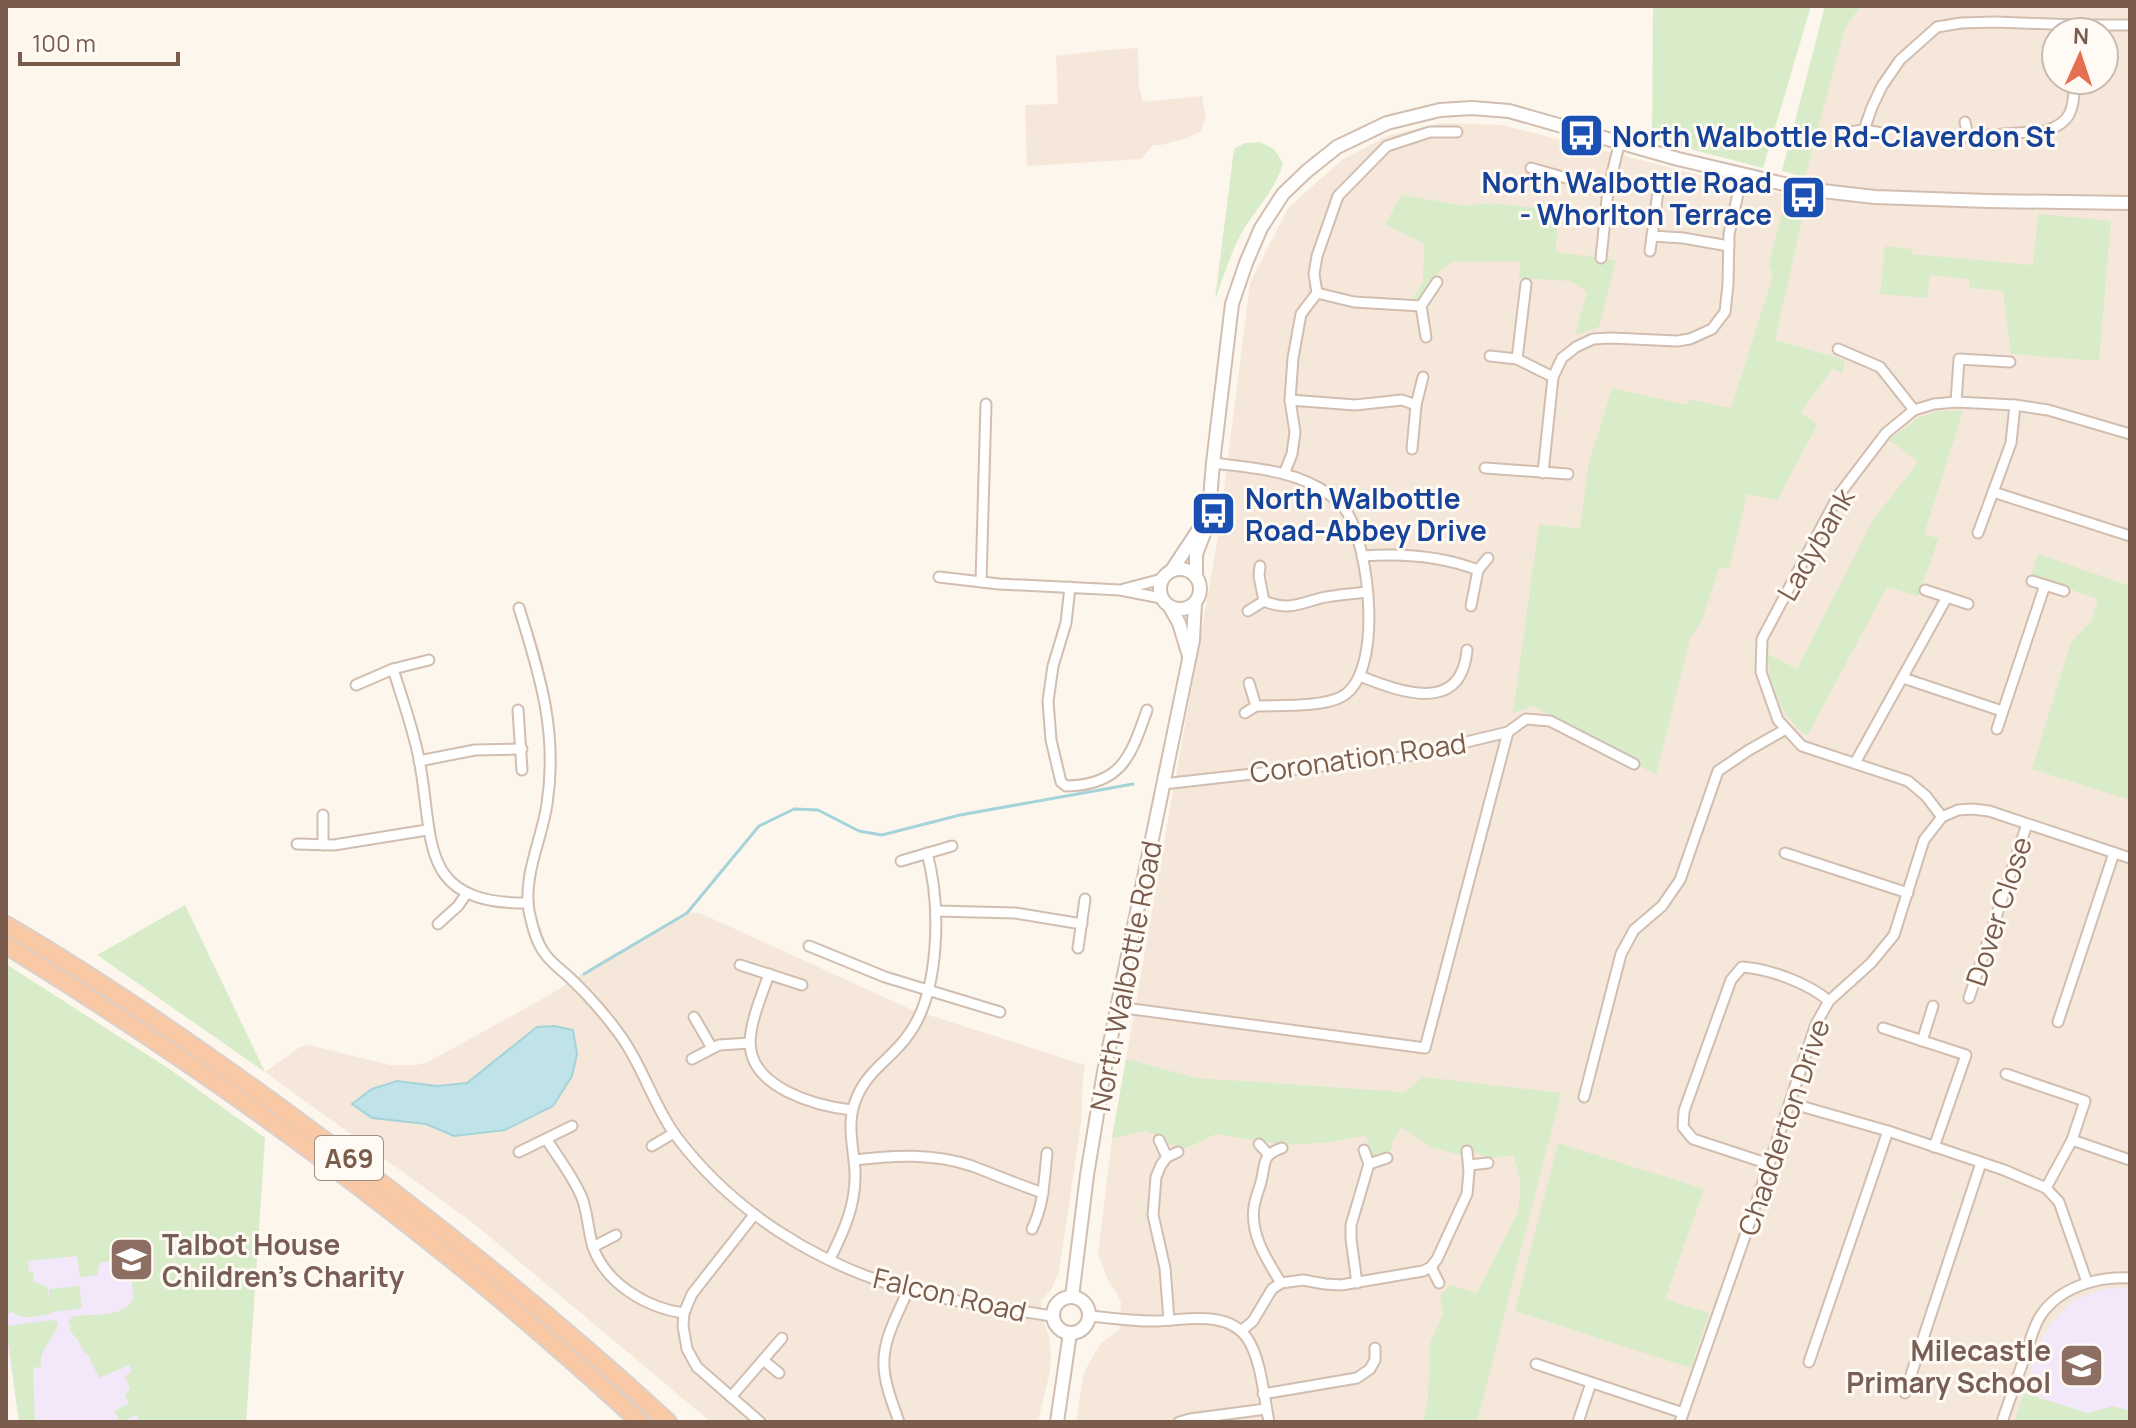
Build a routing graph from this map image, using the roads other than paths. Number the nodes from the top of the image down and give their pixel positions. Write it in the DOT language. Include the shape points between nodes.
graph roads {
  1 [pos="2040,26"];
  2 [pos="2074,96"];
  3 [pos="1965,122"];
  4 [pos="1864,130"];
  5 [pos="1457,132"];
  6 [pos="1849,132"];
  7 [pos="1882,133"];
  8 [pos="1968,136"];
  9 [pos="1948,138"];
  10 [pos="1620,141"];
  11 [pos="1531,168"];
  12 [pos="1742,176"];
  13 [pos="1659,184"];
  14 [pos="1608,190"];
  15 [pos="2130,203"];
  16 [pos="1652,236"];
  17 [pos="1729,246"];
  18 [pos="1650,251"];
  19 [pos="1601,258"];
  20 [pos="1437,282"];
  21 [pos="1526,284"];
  22 [pos="1317,293"];
  23 [pos="1421,306"];
  24 [pos="1426,337"];
  25 [pos="1838,349"];
  26 [pos="1490,356"];
  27 [pos="1517,359"];
  28 [pos="2010,362"];
  29 [pos="1423,377"];
  30 [pos="1553,377"];
  31 [pos="1290,400"];
  32 [pos="1956,402"];
  33 [pos="986,404"];
  34 [pos="1416,405"];
  35 [pos="2015,405"];
  36 [pos="1914,410"];
  37 [pos="2130,434"];
  38 [pos="1412,449"];
  39 [pos="1213,463"];
  40 [pos="1485,468"];
  41 [pos="1543,473"];
  42 [pos="1284,474"];
  43 [pos="1568,474"];
  44 [pos="1993,492"];
  45 [pos="1207,518"];
  46 [pos="1978,533"];
  47 [pos="2130,536"];
  48 [pos="1362,556"];
  49 [pos="1488,558"];
  50 [pos="1260,566"];
  51 [pos="1478,570"];
  52 [pos="1167,575"];
  53 [pos="939,577"];
  54 [pos="1196,577"];
  55 [pos="2032,581"];
  56 [pos="981,582"];
  57 [pos="2045,585"];
  58 [pos="1070,587"];
  59 [pos="1120,590"];
  60 [pos="1925,590"];
  61 [pos="2064,591"];
  62 [pos="1367,592"];
  63 [pos="1947,597"];
  64 [pos="1264,601"];
  65 [pos="1166,602"];
  66 [pos="1195,603"];
  67 [pos="1968,604"];
  68 [pos="1471,606"];
  69 [pos="519,608"];
  70 [pos="1248,611"];
  71 [pos="1467,650"];
  72 [pos="1189,656"];
  73 [pos="429,660"];
  74 [pos="393,669"];
  75 [pos="1360,676"];
  76 [pos="1903,678"];
  77 [pos="1249,683"];
  78 [pos="356,685"];
  79 [pos="1256,706"];
  80 [pos="518,710"];
  81 [pos="1147,710"];
  82 [pos="2002,711"];
  83 [pos="1245,713"];
  84 [pos="1786,729"];
  85 [pos="1997,729"];
  86 [pos="1508,732"];
  87 [pos="522,749"];
  88 [pos="419,761"];
  89 [pos="1855,763"];
  90 [pos="1634,764"];
  91 [pos="522,770"];
  92 [pos="1163,784"];
  93 [pos="323,815"];
  94 [pos="1942,817"];
  95 [pos="2027,824"];
  96 [pos="427,830"];
  97 [pos="297,844"];
  98 [pos="323,845"];
  99 [pos="952,846"];
  100 [pos="927,853"];
  101 [pos="1785,853"];
  102 [pos="2114,853"];
  103 [pos="2130,858"];
  104 [pos="901,861"];
  105 [pos="467,893"];
  106 [pos="1908,893"];
  107 [pos="1085,899"];
  108 [pos="528,903"];
  109 [pos="936,911"];
  110 [pos="438,924"];
  111 [pos="1082,924"];
  112 [pos="6,925"];
  113 [pos="6,945"];
  114 [pos="809,946"];
  115 [pos="1078,948"];
  116 [pos="740,965"];
  117 [pos="769,974"];
  118 [pos="802,985"];
  119 [pos="927,991"];
  120 [pos="1969,998"];
  121 [pos="1829,1001"];
  122 [pos="1933,1006"];
  123 [pos="1117,1007"];
  124 [pos="1000,1012"];
  125 [pos="694,1017"];
  126 [pos="2058,1022"];
  127 [pos="1883,1028"];
  128 [pos="1922,1041"];
  129 [pos="750,1043"];
  130 [pos="712,1048"];
  131 [pos="692,1059"];
  132 [pos="2006,1074"];
  133 [pos="1584,1097"];
  134 [pos="1790,1103"];
  135 [pos="852,1110"];
  136 [pos="572,1126"];
  137 [pos="1888,1131"];
  138 [pos="674,1133"];
  139 [pos="547,1140"];
  140 [pos="1159,1140"];
  141 [pos="2072,1140"];
  142 [pos="1259,1144"];
  143 [pos="652,1146"];
  144 [pos="1934,1147"];
  145 [pos="1282,1148"];
  146 [pos="1364,1150"];
  147 [pos="1467,1151"];
  148 [pos="519,1152"];
  149 [pos="1178,1152"];
  150 [pos="1047,1153"];
  151 [pos="1269,1155"];
  152 [pos="1167,1157"];
  153 [pos="1387,1158"];
  154 [pos="854,1160"];
  155 [pos="2130,1160"];
  156 [pos="1488,1163"];
  157 [pos="1981,1163"];
  158 [pos="1369,1164"];
  159 [pos="1769,1164"];
  160 [pos="1469,1165"];
  161 [pos="2046,1188"];
  162 [pos="1043,1193"];
  163 [pos="754,1215"];
  164 [pos="1032,1229"];
  165 [pos="616,1235"];
  166 [pos="593,1247"];
  167 [pos="830,1259"];
  168 [pos="1431,1267"];
  169 [pos="2130,1278"];
  170 [pos="2087,1282"];
  171 [pos="1281,1283"];
  172 [pos="1357,1283"];
  173 [pos="1439,1283"];
  174 [pos="908,1290"];
  175 [pos="1072,1297"];
  176 [pos="684,1313"];
  177 [pos="1052,1316"];
  178 [pos="1089,1316"];
  179 [pos="1169,1320"];
  180 [pos="1241,1331"];
  181 [pos="1070,1333"];
  182 [pos="782,1338"];
  183 [pos="1375,1348"];
  184 [pos="763,1360"];
  185 [pos="1809,1362"];
  186 [pos="1536,1364"];
  187 [pos="779,1373"];
  188 [pos="1591,1383"];
  189 [pos="1905,1393"];
  190 [pos="1263,1394"];
  191 [pos="731,1397"];
  192 [pos="1266,1409"];
  193 [pos="1681,1418"];
  194 [pos="640,1422"];
  195 [pos="668,1422"];
  196 [pos="760,1422"];
  197 [pos="899,1422"];
  198 [pos="1057,1422"];
  199 [pos="1179,1422"];
  200 [pos="1269,1422"];
  201 [pos="1578,1422"];
  202 [pos="2002,1422"];
  1 -- 4 [label="street" via="1995,22 1937,27 1900,60"];
  2 -- 8 [label="street" via="2060,126"];
  3 -- 8 [label="street"];
  4 -- 6 [label="street"];
  4 -- 7 [label="street"];
  5 -- 22 [label="street" via="1430,132 1387,146 1338,196 1317,256"];
  8 -- 9 [label="street"];
  10 -- 12 [label="street, North Walbottle Road"];
  10 -- 14 [label="street"];
  10 -- 39 [label="street, North Walbottle Road" via="1509,111 1472,108 1387,123 1337,147 1283,194 1261,228 1232,304"];
  11 -- 14 [label="street"];
  12 -- 15 [label="street, North Walbottle Road" via="1875,197"];
  12 -- 17 [label="street"];
  13 -- 16 [label="street"];
  14 -- 19 [label="street"];
  16 -- 17 [label="street"];
  16 -- 18 [label="street"];
  17 -- 30 [label="street" via="1725,312 1712,329 1677,341 1593,339 1562,358"];
  20 -- 23 [label="street"];
  21 -- 27 [label="street"];
  22 -- 23 [label="street" via="1354,302"];
  22 -- 31 [label="street" via="1301,314"];
  23 -- 24 [label="street"];
  25 -- 36 [label="street" via="1880,367"];
  26 -- 27 [label="street"];
  27 -- 30 [label="street"];
  28 -- 32 [label="street" via="1959,359"];
  29 -- 34 [label="street"];
  30 -- 41 [label="street"];
  31 -- 34 [label="street" via="1355,405 1402,400"];
  31 -- 42 [label="street" via="1295,432"];
  32 -- 35 [label="street, Ladybank"];
  32 -- 36 [label="street, Ladybank"];
  33 -- 56 [label="street"];
  34 -- 38 [label="street"];
  35 -- 37 [label="street, Ladybank"];
  35 -- 44 [label="street" via="2011,443"];
  36 -- 84 [label="street, Ladybank" via="1886,433 1838,496 1762,639 1761,672"];
  39 -- 42 [label="street"];
  39 -- 45 [label="street, North Walbottle Road"];
  40 -- 41 [label="street"];
  41 -- 43 [label="street"];
  42 -- 48 [label="street" via="1329,494 1346,510"];
  44 -- 46 [label="street"];
  44 -- 47 [label="street"];
  45 -- 52 [label="street, North Walbottle Road"];
  45 -- 54 [label="street, North Walbottle Road" via="1196,554"];
  48 -- 51 [label="street" via="1407,555"];
  48 -- 62 [label="street"];
  49 -- 51 [label="street"];
  50 -- 64 [label="street"];
  51 -- 68 [label="street"];
  52 -- 54 [label="street" via="1185,569"];
  52 -- 59 [label="street"];
  52 -- 65 [label="street, North Walbottle Road" via="1160,591"];
  53 -- 56 [label="street"];
  54 -- 66 [label="street, North Walbottle Road" via="1200,590"];
  55 -- 57 [label="street"];
  56 -- 58 [label="street"];
  57 -- 61 [label="street"];
  57 -- 82 [label="street"];
  58 -- 59 [label="street"];
  58 -- 81 [label="street" via="1048,701 1061,782 1088,784 1123,765"];
  59 -- 65 [label="street"];
  60 -- 63 [label="street"];
  62 -- 64 [label="street" via="1288,607"];
  62 -- 75 [label="street"];
  63 -- 67 [label="street"];
  63 -- 76 [label="street"];
  64 -- 70 [label="street"];
  65 -- 66 [label="street" via="1183,609"];
  65 -- 72 [label="street, North Walbottle Road"];
  66 -- 72 [label="street, North Walbottle Road"];
  69 -- 108 [label="street" via="539,669 551,740 548,802"];
  71 -- 75 [label="street" via="1460,677 1438,693 1414,694"];
  72 -- 92 [label="street, North Walbottle Road"];
  73 -- 74 [label="street"];
  74 -- 78 [label="street"];
  74 -- 88 [label="street"];
  75 -- 79 [label="street" via="1343,696 1329,702"];
  76 -- 82 [label="street"];
  76 -- 89 [label="street"];
  77 -- 79 [label="street"];
  79 -- 83 [label="street"];
  80 -- 87 [label="street"];
  82 -- 85 [label="street"];
  84 -- 89 [label="street, Ladybank" via="1802,746"];
  84 -- 133 [label="street" via="1718,771 1680,880 1662,906 1634,930 1621,954"];
  86 -- 90 [label="street, Coronation Road" via="1526,719 1550,721"];
  86 -- 92 [label="street, Coronation Road" via="1404,757"];
  86 -- 123 [label="street" via="1425,1048"];
  87 -- 88 [label="street" via="475,750"];
  87 -- 91 [label="street"];
  88 -- 96 [label="street"];
  89 -- 94 [label="street, Ladybank" via="1908,781"];
  92 -- 123 [label="street, North Walbottle Road"];
  93 -- 98 [label="street"];
  94 -- 95 [label="street" via="1972,809"];
  94 -- 106 [label="street, Chadderton Drive" via="1924,840"];
  95 -- 102 [label="street"];
  95 -- 120 [label="street, Dover Close"];
  96 -- 98 [label="street"];
  96 -- 105 [label="street" via="443,871"];
  97 -- 98 [label="street"];
  99 -- 100 [label="street"];
  100 -- 104 [label="street"];
  100 -- 109 [label="street"];
  101 -- 106 [label="street"];
  102 -- 103 [label="street"];
  102 -- 126 [label="street"];
  105 -- 108 [label="street" via="496,902"];
  105 -- 110 [label="street"];
  106 -- 121 [label="street, Chadderton Drive" via="1894,935"];
  107 -- 111 [label="street"];
  108 -- 138 [label="street, Falcon Road" via="540,947 622,1037"];
  109 -- 111 [label="street" via="989,911"];
  109 -- 119 [label="street"];
  111 -- 115 [label="street"];
  112 -- 195 [label="highway, A69" via="183,1037 362,1168 465,1248"];
  113 -- 194 [label="highway, A69" via="172,1052 330,1166 539,1332"];
  114 -- 119 [label="street"];
  116 -- 117 [label="street"];
  117 -- 118 [label="street"];
  117 -- 129 [label="street"];
  119 -- 124 [label="street"];
  119 -- 135 [label="street" via="913,1029 873,1070"];
  121 -- 134 [label="street, Chadderton Drive"];
  121 -- 159 [label="street" via="1761,968 1742,967 1731,980 1684,1111 1683,1127 1693,1139"];
  122 -- 128 [label="street"];
  123 -- 175 [label="street, North Walbottle Road"];
  125 -- 130 [label="street"];
  127 -- 128 [label="street"];
  128 -- 144 [label="street" via="1966,1055"];
  129 -- 130 [label="street"];
  129 -- 135 [label="street" via="759,1068 783,1089 825,1106"];
  130 -- 131 [label="street"];
  132 -- 141 [label="street" via="2085,1101"];
  134 -- 137 [label="street"];
  134 -- 159 [label="street, Chadderton Drive"];
  135 -- 154 [label="street"];
  136 -- 139 [label="street"];
  137 -- 144 [label="street"];
  137 -- 185 [label="street"];
  138 -- 143 [label="street"];
  138 -- 163 [label="street, Falcon Road" via="709,1176"];
  139 -- 148 [label="street"];
  139 -- 166 [label="street" via="583,1199"];
  140 -- 152 [label="street"];
  141 -- 155 [label="street"];
  141 -- 161 [label="street"];
  142 -- 151 [label="street"];
  144 -- 157 [label="street"];
  145 -- 151 [label="street"];
  146 -- 158 [label="street"];
  147 -- 160 [label="street"];
  149 -- 152 [label="street"];
  150 -- 162 [label="street"];
  151 -- 171 [label="street" via="1254,1220 1263,1253"];
  152 -- 179 [label="street" via="1156,1177 1153,1215"];
  153 -- 158 [label="street"];
  154 -- 162 [label="street" via="937,1158"];
  154 -- 167 [label="street" via="851,1213"];
  156 -- 160 [label="street"];
  157 -- 161 [label="street"];
  157 -- 189 [label="street"];
  158 -- 172 [label="street" via="1351,1225"];
  159 -- 193 [label="street, Chadderton Drive"];
  160 -- 168 [label="street" via="1462,1206"];
  161 -- 170 [label="street" via="2059,1202"];
  162 -- 164 [label="street"];
  163 -- 167 [label="street, Falcon Road"];
  163 -- 176 [label="street" via="698,1286"];
  165 -- 166 [label="street"];
  166 -- 176 [label="street" via="604,1267 641,1300"];
  167 -- 174 [label="street, Falcon Road"];
  168 -- 172 [label="street"];
  168 -- 173 [label="street"];
  169 -- 170 [label="street"];
  170 -- 202 [label="street" via="2041,1315"];
  171 -- 172 [label="street"];
  171 -- 180 [label="street"];
  174 -- 177 [label="street, Falcon Road"];
  174 -- 197 [label="street" via="884,1356"];
  175 -- 177 [label="street" via="1060,1300"];
  175 -- 178 [label="street" via="1085,1303"];
  176 -- 191 [label="street" via="691,1359"];
  177 -- 181 [label="street" via="1058,1329"];
  178 -- 179 [label="street"];
  178 -- 181 [label="street" via="1083,1329"];
  179 -- 180 [label="street" via="1216,1320"];
  180 -- 190 [label="street" via="1254,1352"];
  181 -- 198 [label="street"];
  182 -- 184 [label="street"];
  183 -- 190 [label="street" via="1370,1369 1357,1378"];
  184 -- 187 [label="street"];
  184 -- 191 [label="street"];
  186 -- 188 [label="street"];
  188 -- 193 [label="street"];
  188 -- 201 [label="street"];
  190 -- 192 [label="street"];
  191 -- 196 [label="street"];
  192 -- 199 [label="street"];
  192 -- 200 [label="street"];
}
